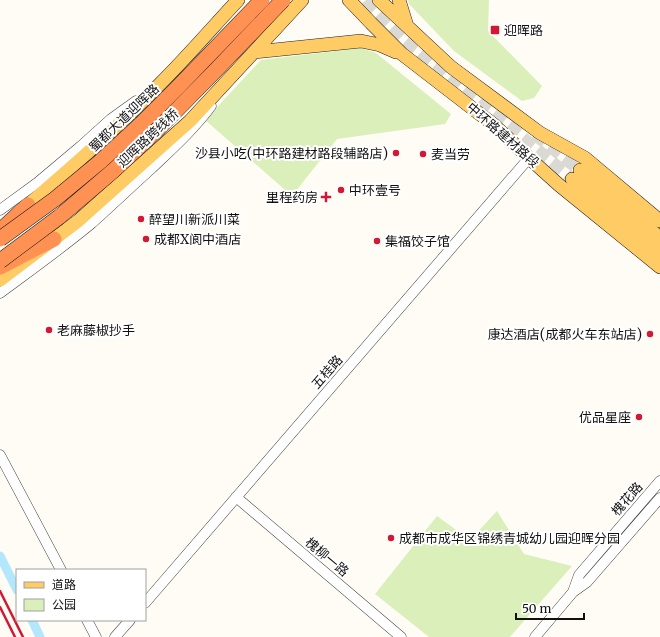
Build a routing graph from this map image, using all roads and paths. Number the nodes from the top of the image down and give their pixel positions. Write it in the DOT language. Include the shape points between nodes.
graph roads {
  1 [pos="238,0"];
  2 [pos="262,0"];
  3 [pos="283,0"];
  4 [pos="302,0"];
  5 [pos="349,0"];
  6 [pos="379,0"];
  7 [pos="399,0"];
  8 [pos="406,26"];
  9 [pos="201,41"];
  10 [pos="254,52"];
  11 [pos="402,54"];
  12 [pos="235,73"];
  13 [pos="159,85"];
  14 [pos="529,158"];
  15 [pos="28,205"];
  16 [pos="0,210"];
  17 [pos="660,221"];
  18 [pos="0,226"];
  19 [pos="0,231"];
  20 [pos="660,238"];
  21 [pos="0,239"];
  22 [pos="54,239"];
  23 [pos="660,253"];
  24 [pos="0,261"];
  25 [pos="0,267"];
  26 [pos="660,267"];
  27 [pos="0,280"];
  28 [pos="0,293"];
  29 [pos="0,455"];
  30 [pos="660,481"];
  31 [pos="236,497"];
  32 [pos="660,498"];
  33 [pos="60,569"];
  34 [pos="573,592"];
  35 [pos="146,602"];
  36 [pos="88,621"];
  37 [pos="129,621"];
  38 [pos="96,637"];
  39 [pos="115,637"];
  40 [pos="401,637"];
  41 [pos="535,637"];
  1 -- 9 [label="main road, 蜀都大道迎晖路"];
  2 -- 21 [label="highway, 迎晖路跨线桥, bridge" via="179,86 101,161"];
  3 -- 24 [label="highway, 迎晖路跨线桥, bridge" via="156,132 58,217"];
  4 -- 10 [label="main road"];
  5 -- 11 [label="main road, 中环路建材路段"];
  6 -- 8 [label="main road, 中环路建材路段"];
  7 -- 8 [label="main road"];
  8 -- 17 [label="main road, 中环路建材路段" via="451,67 540,133 585,158"];
  9 -- 12 [label="street" via="212,36 222,36 232,42 239,52 240,60"];
  9 -- 13 [label="main road, 蜀都大道迎晖路"];
  10 -- 11 [label="main road" via="361,41"];
  10 -- 12 [label="main road"];
  11 -- 14 [label="main road, 中环路建材路段" via="494,125"];
  12 -- 22 [label="main road" via="190,121 78,221"];
  12 -- 28 [label="street" via="202,118 128,191 91,224"];
  13 -- 15 [label="main road, 蜀都大道迎晖路"];
  13 -- 16 [label="street" via="111,119 37,183"];
  14 -- 26 [label="main road, 中环路建材路段"];
  14 -- 31 [label="street, 五桂路"];
  15 -- 18 [label="main road, 蜀都大道迎晖路"];
  15 -- 19 [label="highway"];
  20 -- 23 [label="main road" via="576,175"];
  22 -- 25 [label="highway"];
  22 -- 27 [label="main road"];
  29 -- 33 [label="street"];
  30 -- 34 [label="street, 槐花路" via="579,575"];
  31 -- 35 [label="street, 五桂路"];
  31 -- 40 [label="street, 槐柳一路"];
  32 -- 34 [label="street, 槐花路" via="587,582"];
  34 -- 41 [label="street, 槐花路"];
  36 -- 38 [label="street"];
  37 -- 39 [label="street"];
}
